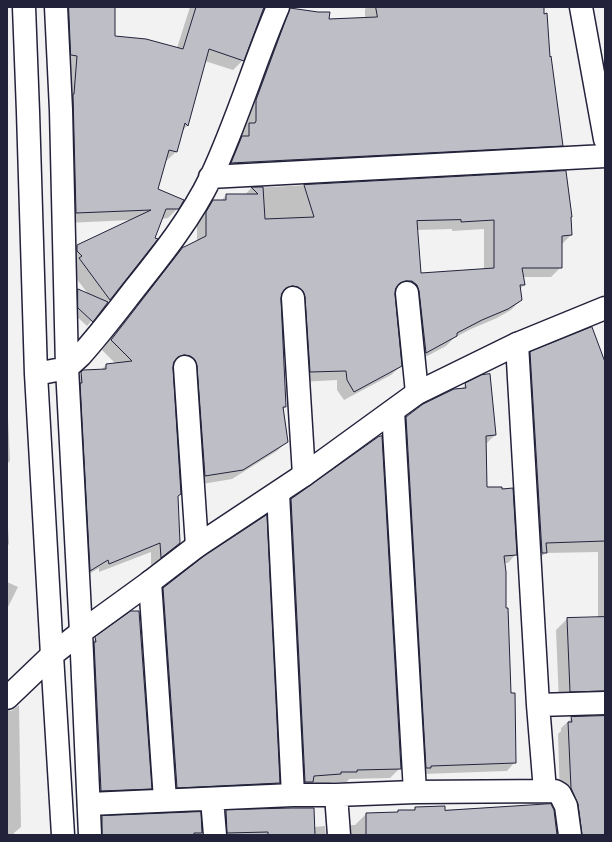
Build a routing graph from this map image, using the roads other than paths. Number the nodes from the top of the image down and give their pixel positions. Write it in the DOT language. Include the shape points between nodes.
graph roads {
  1 [pos="24,7"];
  2 [pos="56,7"];
  3 [pos="278,7"];
  4 [pos="581,7"];
  5 [pos="61,110"];
  6 [pos="28,112"];
  7 [pos="605,138"];
  8 [pos="605,156"];
  9 [pos="210,178"];
  10 [pos="407,293"];
  11 [pos="605,296"];
  12 [pos="293,298"];
  13 [pos="596,311"];
  14 [pos="517,344"];
  15 [pos="185,367"];
  16 [pos="67,368"];
  17 [pos="36,374"];
  18 [pos="417,393"];
  19 [pos="394,411"];
  20 [pos="304,476"];
  21 [pos="278,492"];
  22 [pos="197,546"];
  23 [pos="150,582"];
  24 [pos="81,632"];
  25 [pos="52,655"];
  26 [pos="7,698"];
  27 [pos="605,703"];
  28 [pos="538,705"];
  29 [pos="546,791"];
  30 [pos="415,792"];
  31 [pos="293,795"];
  32 [pos="336,795"];
  33 [pos="212,799"];
  34 [pos="165,800"];
  35 [pos="89,804"];
  36 [pos="62,835"];
  37 [pos="90,835"];
  38 [pos="215,835"];
  39 [pos="339,835"];
  40 [pos="570,835"];
  1 -- 6 [label="street"];
  2 -- 5 [label="street"];
  3 -- 9 [label="street"];
  4 -- 7 [label="street"];
  5 -- 6 [label="street"];
  5 -- 16 [label="street"];
  6 -- 17 [label="street"];
  8 -- 9 [label="street"];
  9 -- 16 [label="street" via="185,224 161,257 92,343"];
  10 -- 18 [label="street"];
  11 -- 13 [label="street"];
  12 -- 20 [label="street"];
  13 -- 14 [label="street"];
  14 -- 18 [label="street"];
  14 -- 28 [label="street"];
  15 -- 22 [label="street"];
  16 -- 17 [label="street"];
  16 -- 24 [label="street"];
  17 -- 25 [label="street"];
  18 -- 19 [label="street"];
  19 -- 20 [label="street"];
  19 -- 30 [label="street"];
  20 -- 21 [label="street"];
  21 -- 22 [label="street"];
  21 -- 31 [label="street"];
  22 -- 23 [label="street"];
  23 -- 24 [label="street"];
  23 -- 34 [label="street"];
  24 -- 25 [label="street"];
  24 -- 35 [label="street"];
  25 -- 26 [label="street"];
  25 -- 36 [label="street"];
  27 -- 28 [label="street"];
  28 -- 29 [label="street"];
  29 -- 30 [label="street"];
  29 -- 40 [label="street" via="555,791 562,796"];
  30 -- 32 [label="street"];
  31 -- 32 [label="street"];
  31 -- 33 [label="street"];
  32 -- 39 [label="street"];
  33 -- 34 [label="street"];
  33 -- 38 [label="street"];
  34 -- 35 [label="street"];
  35 -- 37 [label="street"];
}
